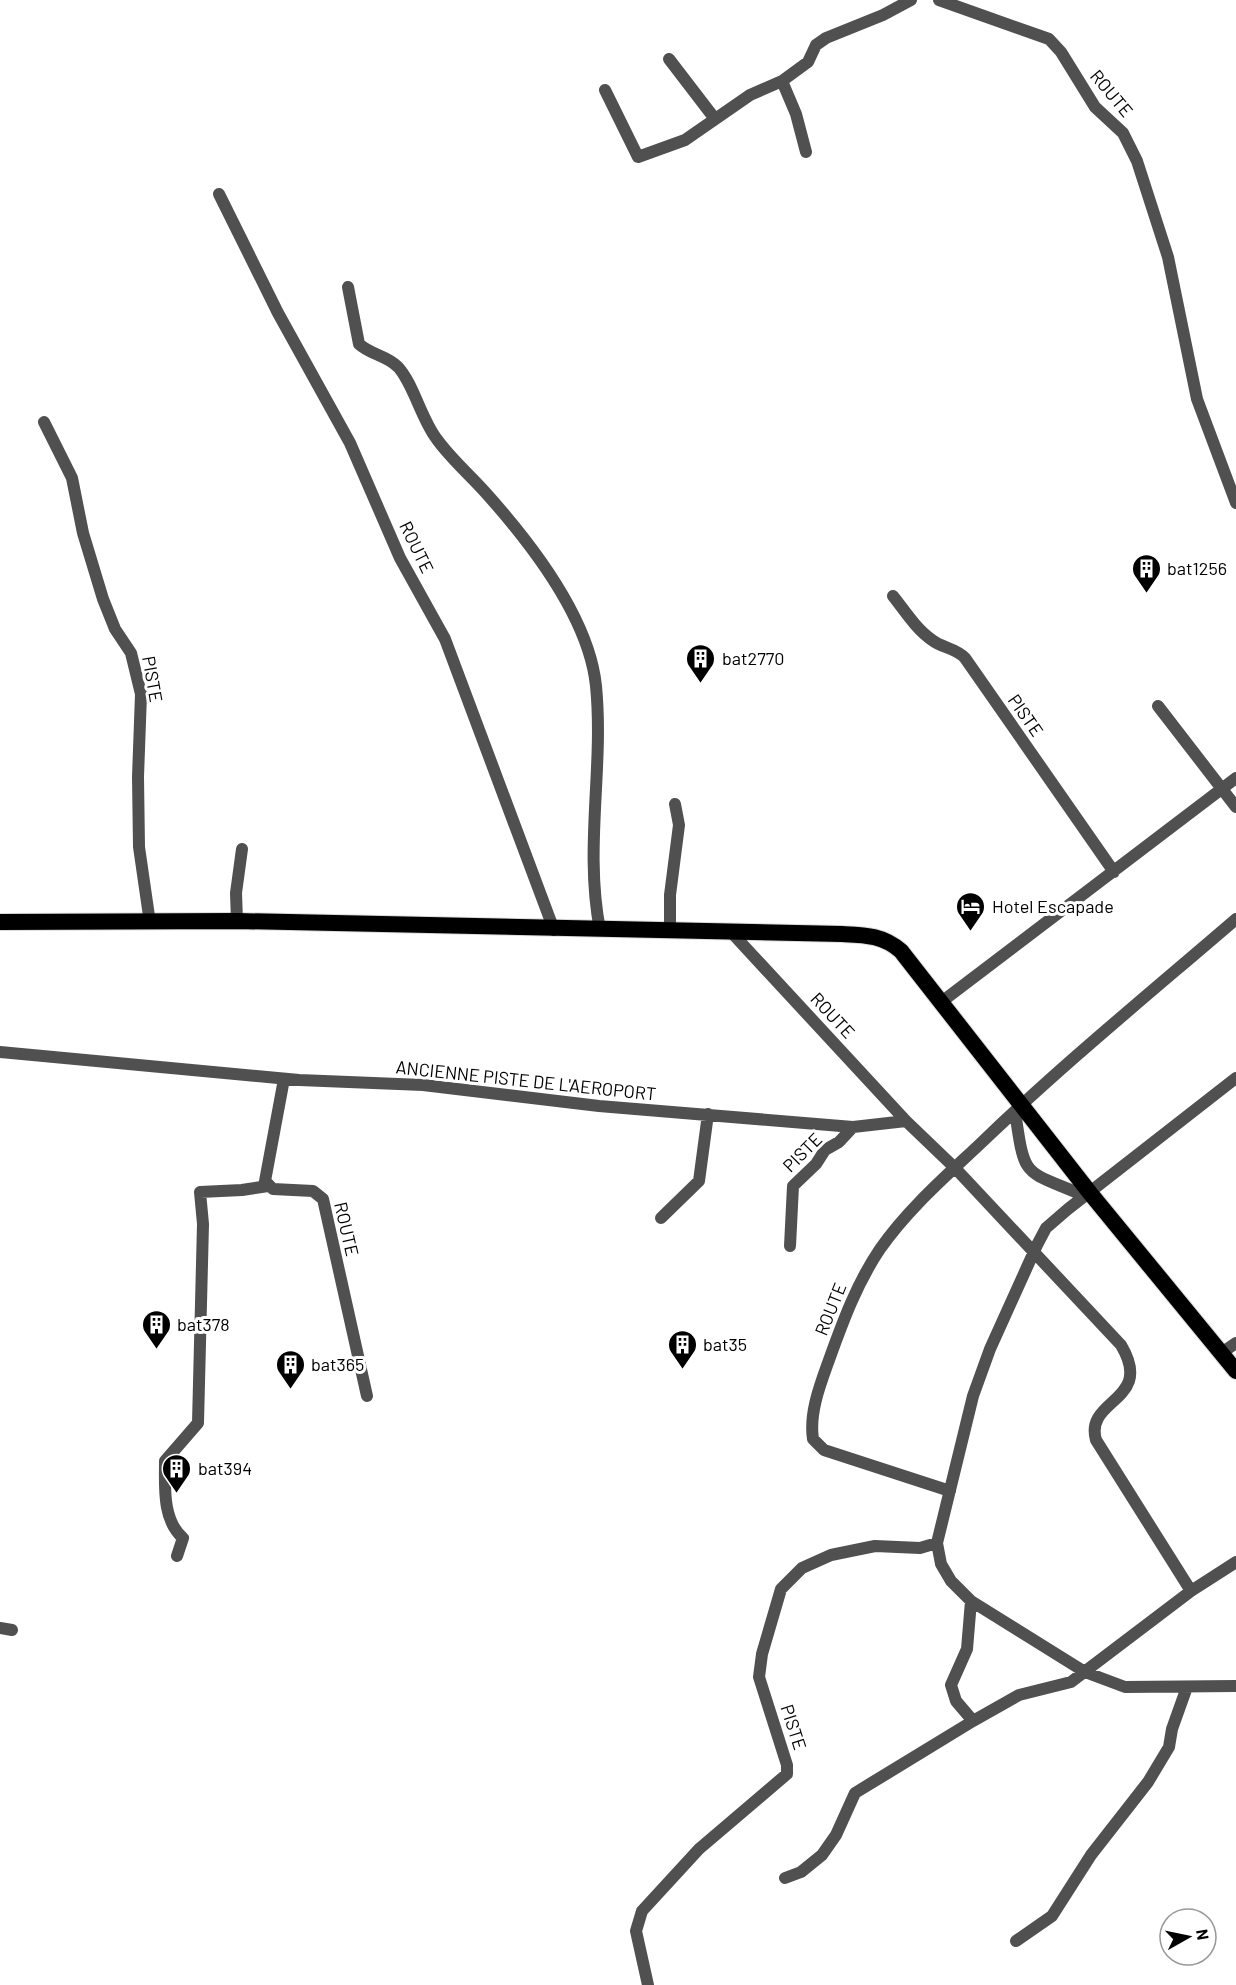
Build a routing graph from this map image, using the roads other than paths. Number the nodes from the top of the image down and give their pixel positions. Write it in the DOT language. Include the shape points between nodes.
graph roads {
  1 [pos="911,0"];
  2 [pos="939,0"];
  3 [pos="669,59"];
  4 [pos="782,81"];
  5 [pos="605,90"];
  6 [pos="715,119"];
  7 [pos="806,152"];
  8 [pos="219,194"];
  9 [pos="348,287"];
  10 [pos="44,422"];
  11 [pos="1236,503"];
  12 [pos="893,596"];
  13 [pos="1158,706"];
  14 [pos="1236,778"];
  15 [pos="1221,788"];
  16 [pos="675,804"];
  17 [pos="1236,807"];
  18 [pos="242,849"];
  19 [pos="1114,872"];
  20 [pos="1236,919"];
  21 [pos="237,921"];
  22 [pos="0,922"];
  23 [pos="150,923"];
  24 [pos="554,930"];
  25 [pos="600,930"];
  26 [pos="670,930"];
  27 [pos="732,933"];
  28 [pos="940,1003"];
  29 [pos="0,1052"];
  30 [pos="1236,1078"];
  31 [pos="284,1079"];
  32 [pos="1018,1108"];
  33 [pos="708,1114"];
  34 [pos="906,1121"];
  35 [pos="853,1126"];
  36 [pos="955,1168"];
  37 [pos="268,1186"];
  38 [pos="1087,1195"];
  39 [pos="661,1218"];
  40 [pos="790,1246"];
  41 [pos="1033,1254"];
  42 [pos="1232,1357"];
  43 [pos="367,1396"];
  44 [pos="950,1491"];
  45 [pos="937,1543"];
  46 [pos="177,1556"];
  47 [pos="1236,1562"];
  48 [pos="1191,1591"];
  49 [pos="971,1601"];
  50 [pos="1085,1672"];
  51 [pos="1236,1686"];
  52 [pos="1187,1687"];
  53 [pos="974,1721"];
  54 [pos="786,1878"];
  55 [pos="1016,1941"];
  56 [pos="648,1985"];
  1 -- 4 [label="street" via="826,38 816,45 808,62"];
  2 -- 11 [label="street, ROUTE" via="1031,31 1056,46 1095,107 1129,144 1164,243 1197,399"];
  3 -- 6 [label="street"];
  4 -- 6 [label="street" via="750,94"];
  4 -- 7 [label="street"];
  5 -- 6 [label="street" via="638,157 684,140"];
  8 -- 24 [label="street, ROUTE" via="278,313 354,451 400,558 445,639"];
  9 -- 25 [label="street" via="359,344 388,359 404,374 429,429 535,556 565,599 583,635 597,703 592,873"];
  10 -- 23 [label="street, PISTE" via="72,478 103,599 115,629 131,653 141,694 139,847"];
  12 -- 19 [label="street, PISTE" via="931,640 965,658"];
  13 -- 15 [label="street"];
  14 -- 15 [label="street"];
  15 -- 17 [label="street"];
  15 -- 19 [label="street"];
  16 -- 26 [label="street" via="679,825"];
  18 -- 21 [label="street"];
  19 -- 28 [label="street"];
  20 -- 32 [label="street, ROUTE"];
  21 -- 23 [label="highway"];
  21 -- 24 [label="highway"];
  22 -- 23 [label="highway"];
  24 -- 25 [label="highway"];
  25 -- 26 [label="highway"];
  26 -- 27 [label="highway"];
  27 -- 28 [label="highway" via="852,934 880,938 901,951"];
  27 -- 34 [label="street, ROUTE"];
  28 -- 32 [label="highway"];
  29 -- 31 [label="street, ANCIENNE PISTE DE L'AEROPORT"];
  30 -- 38 [label="street"];
  31 -- 33 [label="street, ANCIENNE PISTE DE L'AEROPORT" via="423,1085 599,1106"];
  31 -- 37 [label="street" via="266,1173"];
  32 -- 36 [label="street, ROUTE"];
  32 -- 38 [label="highway"];
  32 -- 38 [label="street" via="1019,1145 1029,1171"];
  33 -- 35 [label="street, ANCIENNE PISTE DE L'AEROPORT"];
  33 -- 39 [label="street" via="699,1181"];
  34 -- 35 [label="street, ANCIENNE PISTE DE L'AEROPORT"];
  34 -- 36 [label="street"];
  35 -- 40 [label="street, PISTE" via="793,1186"];
  36 -- 41 [label="street"];
  36 -- 44 [label="street, ROUTE" via="897,1227 862,1280 820,1386 812,1431 813,1439 824,1450"];
  37 -- 43 [label="street, ROUTE" via="313,1191 323,1199"];
  37 -- 46 [label="street, ROUTE" via="200,1192 203,1224 198,1423 165,1461 165,1502 174,1530 183,1538"];
  38 -- 41 [label="street" via="1052,1222"];
  38 -- 42 [label="highway"];
  41 -- 44 [label="street" via="972,1396"];
  41 -- 48 [label="street" via="1129,1358 1130,1381 1097,1421 1094,1431 1117,1477"];
  44 -- 45 [label="street"];
  45 -- 49 [label="street" via="945,1572"];
  45 -- 56 [label="street, PISTE" via="920,1548 875,1546 831,1555 802,1568 781,1589 759,1677 787,1774 699,1849 642,1911 636,1931"];
  47 -- 48 [label="street"];
  48 -- 50 [label="street"];
  49 -- 50 [label="street"];
  49 -- 53 [label="street" via="967,1650 951,1685 956,1701"];
  50 -- 52 [label="street" via="1125,1687"];
  50 -- 53 [label="street" via="1071,1682 1038,1688 1007,1700"];
  51 -- 52 [label="street"];
  52 -- 55 [label="street" via="1169,1747 1148,1782 1091,1855 1052,1916"];
  53 -- 54 [label="street" via="852,1797 829,1847 808,1867"];
}
